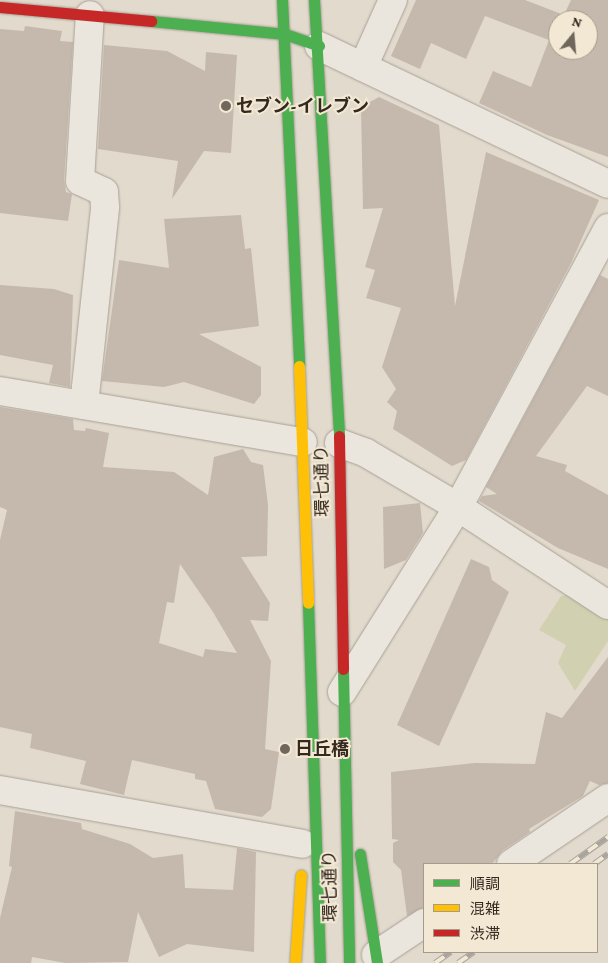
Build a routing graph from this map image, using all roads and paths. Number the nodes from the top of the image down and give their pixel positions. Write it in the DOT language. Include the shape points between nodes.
graph roads {
  1 [pos="282,0"];
  2 [pos="314,0"];
  3 [pos="393,0"];
  4 [pos="0,7"];
  5 [pos="90,15"];
  6 [pos="286,34"];
  7 [pos="319,46"];
  8 [pos="362,67"];
  9 [pos="608,184"];
  10 [pos="608,228"];
  11 [pos="0,391"];
  12 [pos="84,406"];
  13 [pos="303,442"];
  14 [pos="339,443"];
  15 [pos="458,507"];
  16 [pos="608,605"];
  17 [pos="342,692"];
  18 [pos="312,784"];
  19 [pos="345,784"];
  20 [pos="0,790"];
  21 [pos="608,798"];
  22 [pos="302,854"];
  23 [pos="512,863"];
  24 [pos="423,924"];
  25 [pos="377,959"];
  26 [pos="295,963"];
  27 [pos="320,963"];
  28 [pos="349,963"];
  1 -- 6 [label="main road, 環七通り"];
  2 -- 7 [label="main road, 環七通り"];
  3 -- 8 [label="street"];
  4 -- 5 [label="main road"];
  5 -- 6 [label="main road"];
  5 -- 12 [label="street" via="80,181 104,192 105,207"];
  6 -- 7 [label="main road"];
  6 -- 13 [label="main road, 環七通り"];
  7 -- 8 [label="street"];
  7 -- 14 [label="main road, 環七通り"];
  8 -- 9 [label="street"];
  10 -- 15 [label="street"];
  11 -- 12 [label="street"];
  12 -- 13 [label="street"];
  13 -- 18 [label="main road, 環七通り"];
  14 -- 15 [label="street" via="366,453"];
  14 -- 17 [label="main road, 環七通り"];
  15 -- 16 [label="street"];
  15 -- 17 [label="street"];
  17 -- 19 [label="main road, 環七通り"];
  18 -- 22 [label="main road"];
  18 -- 27 [label="main road, 環七通り"];
  19 -- 25 [label="main road"];
  19 -- 28 [label="main road, 環七通り"];
  20 -- 22 [label="street"];
  21 -- 23 [label="street"];
  22 -- 26 [label="main road"];
  24 -- 25 [label="street"];
}
